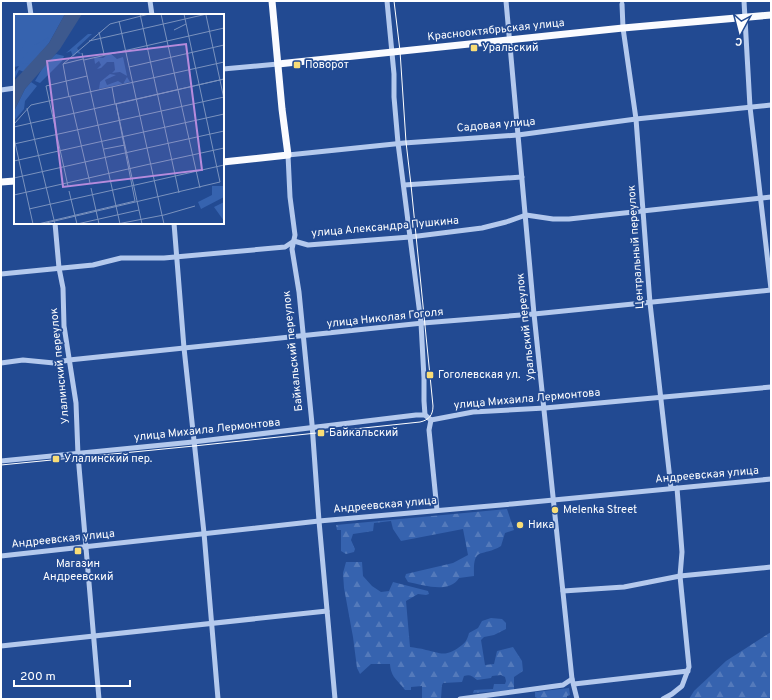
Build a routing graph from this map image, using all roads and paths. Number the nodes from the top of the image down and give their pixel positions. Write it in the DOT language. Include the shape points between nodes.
graph roads {
  1 [pos="29,1"];
  2 [pos="150,1"];
  3 [pos="272,1"];
  4 [pos="387,1"];
  5 [pos="506,1"];
  6 [pos="744,1"];
  7 [pos="622,4"];
  8 [pos="31,14"];
  9 [pos="152,14"];
  10 [pos="771,15"];
  11 [pos="745,17"];
  12 [pos="623,28"];
  13 [pos="509,39"];
  14 [pos="391,52"];
  15 [pos="278,64"];
  16 [pos="224,69"];
  17 [pos="14,88"];
  18 [pos="1,90"];
  19 [pos="771,105"];
  20 [pos="750,107"];
  21 [pos="636,119"];
  22 [pos="518,135"];
  23 [pos="398,143"];
  24 [pos="288,155"];
  25 [pos="224,162"];
  26 [pos="522,177"];
  27 [pos="14,181"];
  28 [pos="1,182"];
  29 [pos="404,185"];
  30 [pos="771,197"];
  31 [pos="760,198"];
  32 [pos="644,211"];
  33 [pos="526,214"];
  34 [pos="55,224"];
  35 [pos="174,224"];
  36 [pos="410,237"];
  37 [pos="294,241"];
  38 [pos="176,257"];
  39 [pos="59,268"];
  40 [pos="1,274"];
  41 [pos="771,289"];
  42 [pos="650,303"];
  43 [pos="534,314"];
  44 [pos="421,324"];
  45 [pos="303,336"];
  46 [pos="184,348"];
  47 [pos="69,360"];
  48 [pos="1,363"];
  49 [pos="771,388"];
  50 [pos="660,398"];
  51 [pos="545,408"];
  52 [pos="426,415"];
  53 [pos="431,420"];
  54 [pos="311,428"];
  55 [pos="193,442"];
  56 [pos="78,453"];
  57 [pos="1,461"];
  58 [pos="771,479"];
  59 [pos="674,488"];
  60 [pos="554,500"];
  61 [pos="437,510"];
  62 [pos="319,521"];
  63 [pos="204,533"];
  64 [pos="86,548"];
  65 [pos="1,556"];
  66 [pos="771,567"];
  67 [pos="680,576"];
  68 [pos="563,591"];
  69 [pos="327,611"];
  70 [pos="211,624"];
  71 [pos="93,636"];
  72 [pos="1,646"];
  73 [pos="688,672"];
  74 [pos="573,682"];
  75 [pos="99,699"];
  76 [pos="218,699"];
  77 [pos="335,699"];
  78 [pos="460,699"];
  79 [pos="577,699"];
  80 [pos="663,699"];
  1 -- 8 [label="street"];
  2 -- 9 [label="street"];
  3 -- 15 [label="main road, Байкальский переулок"];
  4 -- 14 [label="street"];
  5 -- 13 [label="street, Уральский переулок"];
  6 -- 11 [label="street"];
  7 -- 12 [label="street, Центральный переулок"];
  10 -- 11 [label="main road, Краснооктябрьская улица"];
  11 -- 12 [label="main road, Краснооктябрьская улица"];
  11 -- 20 [label="street"];
  12 -- 13 [label="main road, Краснооктябрьская улица"];
  12 -- 21 [label="street, Центральный переулок"];
  13 -- 14 [label="main road, Краснооктябрьская улица"];
  13 -- 22 [label="street, Уральский переулок"];
  14 -- 15 [label="main road, Краснооктябрьская улица"];
  14 -- 23 [label="street"];
  15 -- 16 [label="street, Краснооктябрьская улица"];
  15 -- 24 [label="main road, Байкальский переулок"];
  17 -- 18 [label="street"];
  19 -- 20 [label="street, Садовая улица"];
  20 -- 21 [label="street, Садовая улица"];
  20 -- 31 [label="street"];
  21 -- 22 [label="street, Садовая улица"];
  21 -- 32 [label="street, Центральный переулок"];
  22 -- 23 [label="street, Садовая улица"];
  22 -- 26 [label="street, Уральский переулок"];
  23 -- 24 [label="street, Садовая улица"];
  23 -- 29 [label="street"];
  24 -- 25 [label="main road, Садовая улица"];
  24 -- 37 [label="street, Байкальский переулок"];
  26 -- 29 [label="street"];
  26 -- 33 [label="street, Уральский переулок"];
  27 -- 28 [label="main road"];
  29 -- 36 [label="street"];
  30 -- 31 [label="street, улица Александра Пушкина"];
  31 -- 32 [label="street, улица Александра Пушкина"];
  31 -- 41 [label="street"];
  32 -- 33 [label="street, улица Александра Пушкина" via="561,219"];
  32 -- 42 [label="street, Центральный переулок"];
  33 -- 36 [label="street, улица Александра Пушкина" via="482,228"];
  33 -- 43 [label="street, Уральский переулок"];
  34 -- 39 [label="street, Улалинский переулок"];
  35 -- 38 [label="street"];
  36 -- 37 [label="street, улица Александра Пушкина" via="308,245"];
  36 -- 44 [label="street"];
  37 -- 38 [label="street" via="285,247"];
  37 -- 45 [label="street, Байкальский переулок" via="292,249"];
  38 -- 39 [label="street" via="121,258 93,265"];
  38 -- 46 [label="street"];
  39 -- 40 [label="street"];
  39 -- 47 [label="street, Улалинский переулок"];
  41 -- 42 [label="street, улица Николая Гоголя"];
  42 -- 43 [label="street, улица Николая Гоголя"];
  42 -- 50 [label="street, Центральный переулок"];
  43 -- 44 [label="street, улица Николая Гоголя"];
  43 -- 51 [label="street, Уральский переулок"];
  44 -- 45 [label="street, улица Николая Гоголя"];
  44 -- 52 [label="street"];
  45 -- 46 [label="street, улица Николая Гоголя"];
  45 -- 54 [label="street, Байкальский переулок"];
  46 -- 47 [label="street, улица Николая Гоголя"];
  46 -- 55 [label="street"];
  47 -- 48 [label="street, улица Николая Гоголя" via="54,363 23,360"];
  47 -- 56 [label="street, Улалинский переулок" via="76,404"];
  49 -- 50 [label="street, улица Михаила Лермонтова"];
  50 -- 51 [label="street, улица Михаила Лермонтова"];
  50 -- 59 [label="street, Центральный переулок"];
  51 -- 53 [label="street, улица Михаила Лермонтова" via="473,412"];
  51 -- 60 [label="street, Уральский переулок"];
  52 -- 53 [label="street"];
  52 -- 54 [label="street, улица Михаила Лермонтова"];
  53 -- 61 [label="street"];
  54 -- 55 [label="street, улица Михаила Лермонтова"];
  54 -- 62 [label="street, Байкальский переулок"];
  55 -- 56 [label="street, улица Михаила Лермонтова"];
  55 -- 63 [label="street"];
  56 -- 57 [label="street, улица Михаила Лермонтова"];
  56 -- 64 [label="street, Улалинский переулок"];
  58 -- 59 [label="street, Андреевская улица"];
  59 -- 60 [label="street, Андреевская улица"];
  59 -- 67 [label="street, Центральный переулок" via="682,552"];
  60 -- 61 [label="street, Андреевская улица"];
  60 -- 68 [label="street, Уральский переулок"];
  61 -- 62 [label="street, Андреевская улица"];
  62 -- 63 [label="street, Андреевская улица"];
  62 -- 69 [label="street, Байкальский переулок"];
  63 -- 64 [label="street, Андреевская улица"];
  63 -- 70 [label="street"];
  64 -- 65 [label="street, Андреевская улица"];
  64 -- 71 [label="street, Улалинский переулок"];
  66 -- 67 [label="street"];
  67 -- 68 [label="street" via="624,587"];
  67 -- 73 [label="street, Центральный переулок"];
  68 -- 74 [label="street, Уральский переулок"];
  69 -- 70 [label="street"];
  69 -- 77 [label="street, Байкальский переулок"];
  70 -- 71 [label="street"];
  70 -- 76 [label="street"];
  71 -- 72 [label="street"];
  71 -- 75 [label="street, Улалинский переулок"];
  73 -- 74 [label="street"];
  73 -- 80 [label="street" via="682,686"];
  74 -- 78 [label="street"];
  74 -- 79 [label="street, Уральский переулок"];
}
